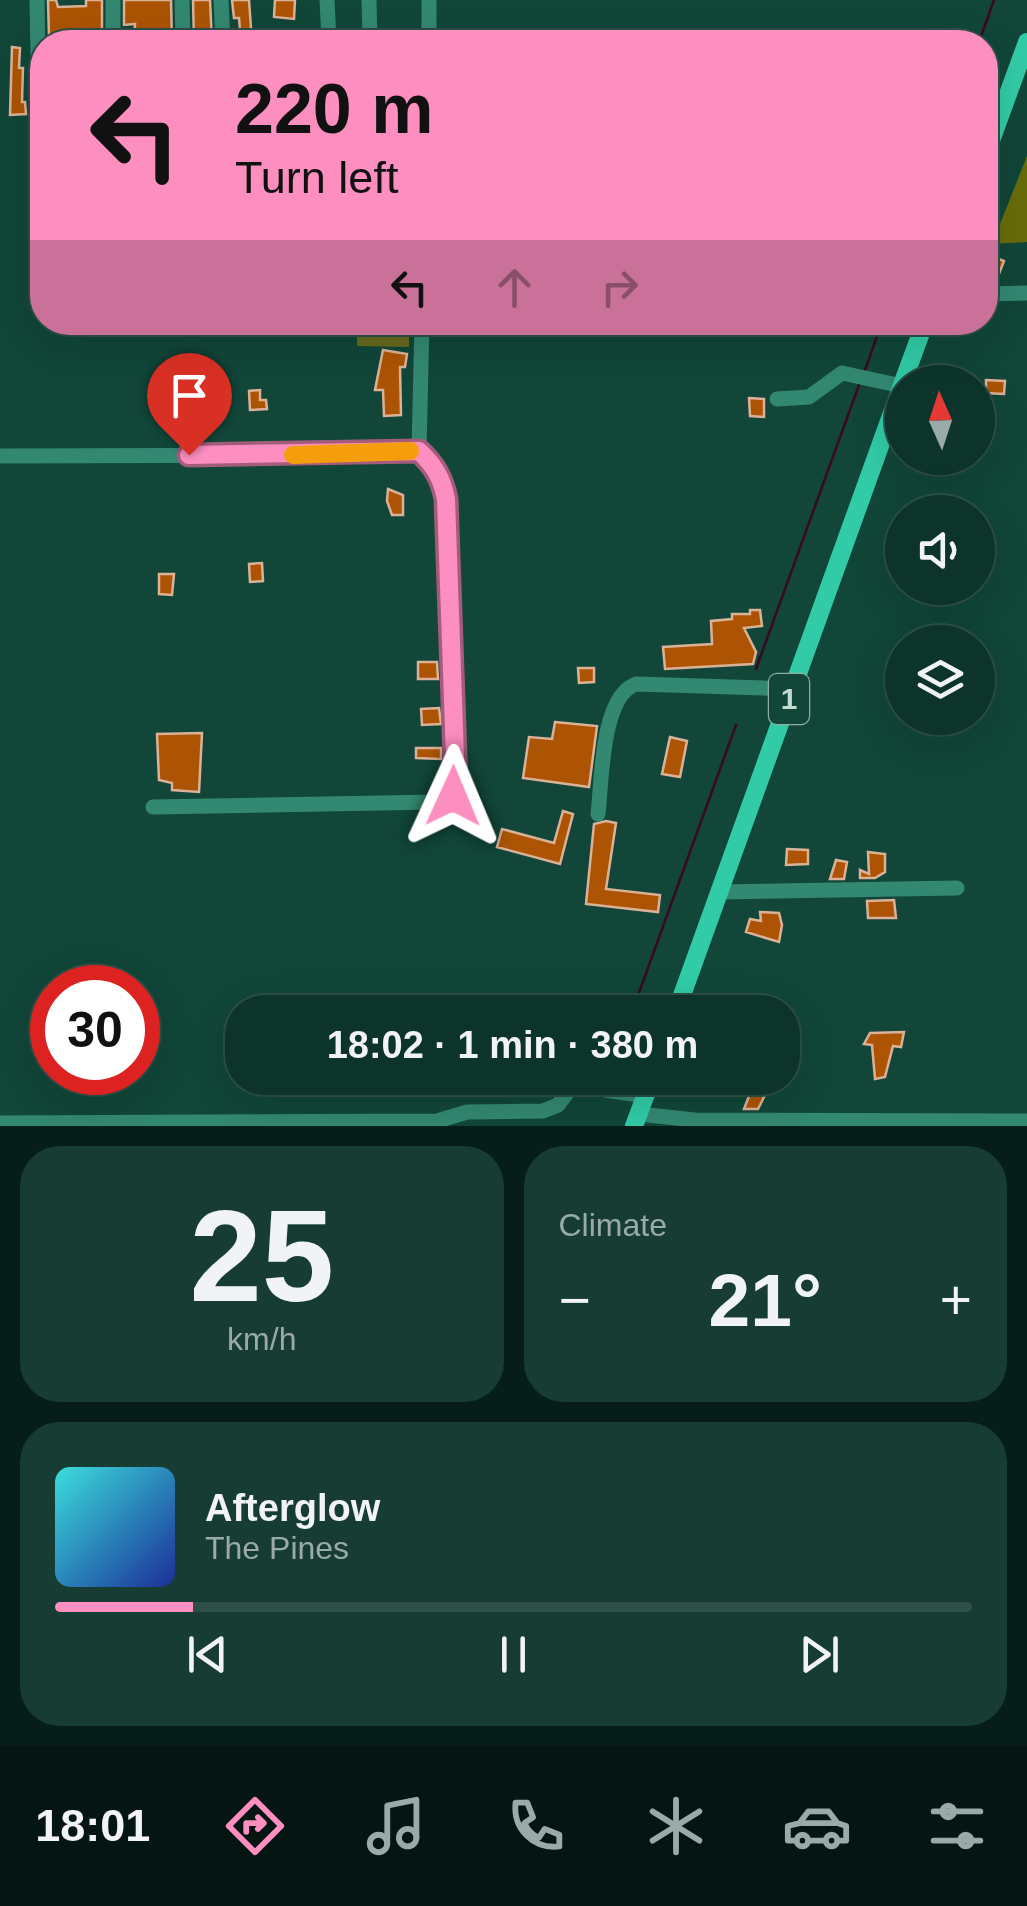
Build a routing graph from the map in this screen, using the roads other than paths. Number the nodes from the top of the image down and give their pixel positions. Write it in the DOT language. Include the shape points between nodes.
graph roads {
  1 [pos="37,0"];
  2 [pos="113,0"];
  3 [pos="182,0"];
  4 [pos="221,0"];
  5 [pos="327,0"];
  6 [pos="369,0"];
  7 [pos="429,0"];
  8 [pos="38,30"];
  9 [pos="114,30"];
  10 [pos="183,30"];
  11 [pos="222,30"];
  12 [pos="328,30"];
  13 [pos="370,30"];
  14 [pos="429,30"];
  15 [pos="1027,42"];
  16 [pos="998,122"];
  17 [pos="1027,293"];
  18 [pos="998,294"];
  19 [pos="422,335"];
  20 [pos="920,335"];
  21 [pos="910,365"];
  22 [pos="885,380"];
  23 [pos="778,399"];
  24 [pos="885,434"];
  25 [pos="419,451"];
  26 [pos="0,456"];
  27 [pos="793,690"];
  28 [pos="153,807"];
  29 [pos="598,814"];
  30 [pos="957,888"];
  31 [pos="720,892"];
  32 [pos="682,995"];
  33 [pos="640,1112"];
  34 [pos="499,1119"];
  35 [pos="1027,1121"];
  36 [pos="452,1122"];
  37 [pos="0,1123"];
  38 [pos="71,1124"];
  39 [pos="329,1124"];
  1 -- 8 [label="street"];
  2 -- 9 [label="street"];
  3 -- 10 [label="street"];
  4 -- 11 [label="street"];
  5 -- 12 [label="street"];
  6 -- 13 [label="street"];
  7 -- 14 [label="street"];
  15 -- 16 [label="main road"];
  17 -- 18 [label="street"];
  19 -- 25 [label="street"];
  20 -- 21 [label="main road, 1"];
  22 -- 23 [label="street" via="849,372 809,397"];
  24 -- 27 [label="main road, 1"];
  25 -- 26 [label="street"];
  25 -- 28 [label="street" via="440,475 446,499 453,796 436,802"];
  27 -- 29 [label="street" via="627,687 614,702 606,737"];
  27 -- 31 [label="main road, 1"];
  30 -- 31 [label="street"];
  31 -- 32 [label="main road, 1"];
  33 -- 34 [label="street" via="573,1085 553,1108"];
  33 -- 35 [label="street" via="696,1120"];
  34 -- 36 [label="street" via="467,1112"];
  36 -- 39 [label="street"];
  37 -- 38 [label="street"];
  38 -- 39 [label="street"];
}
